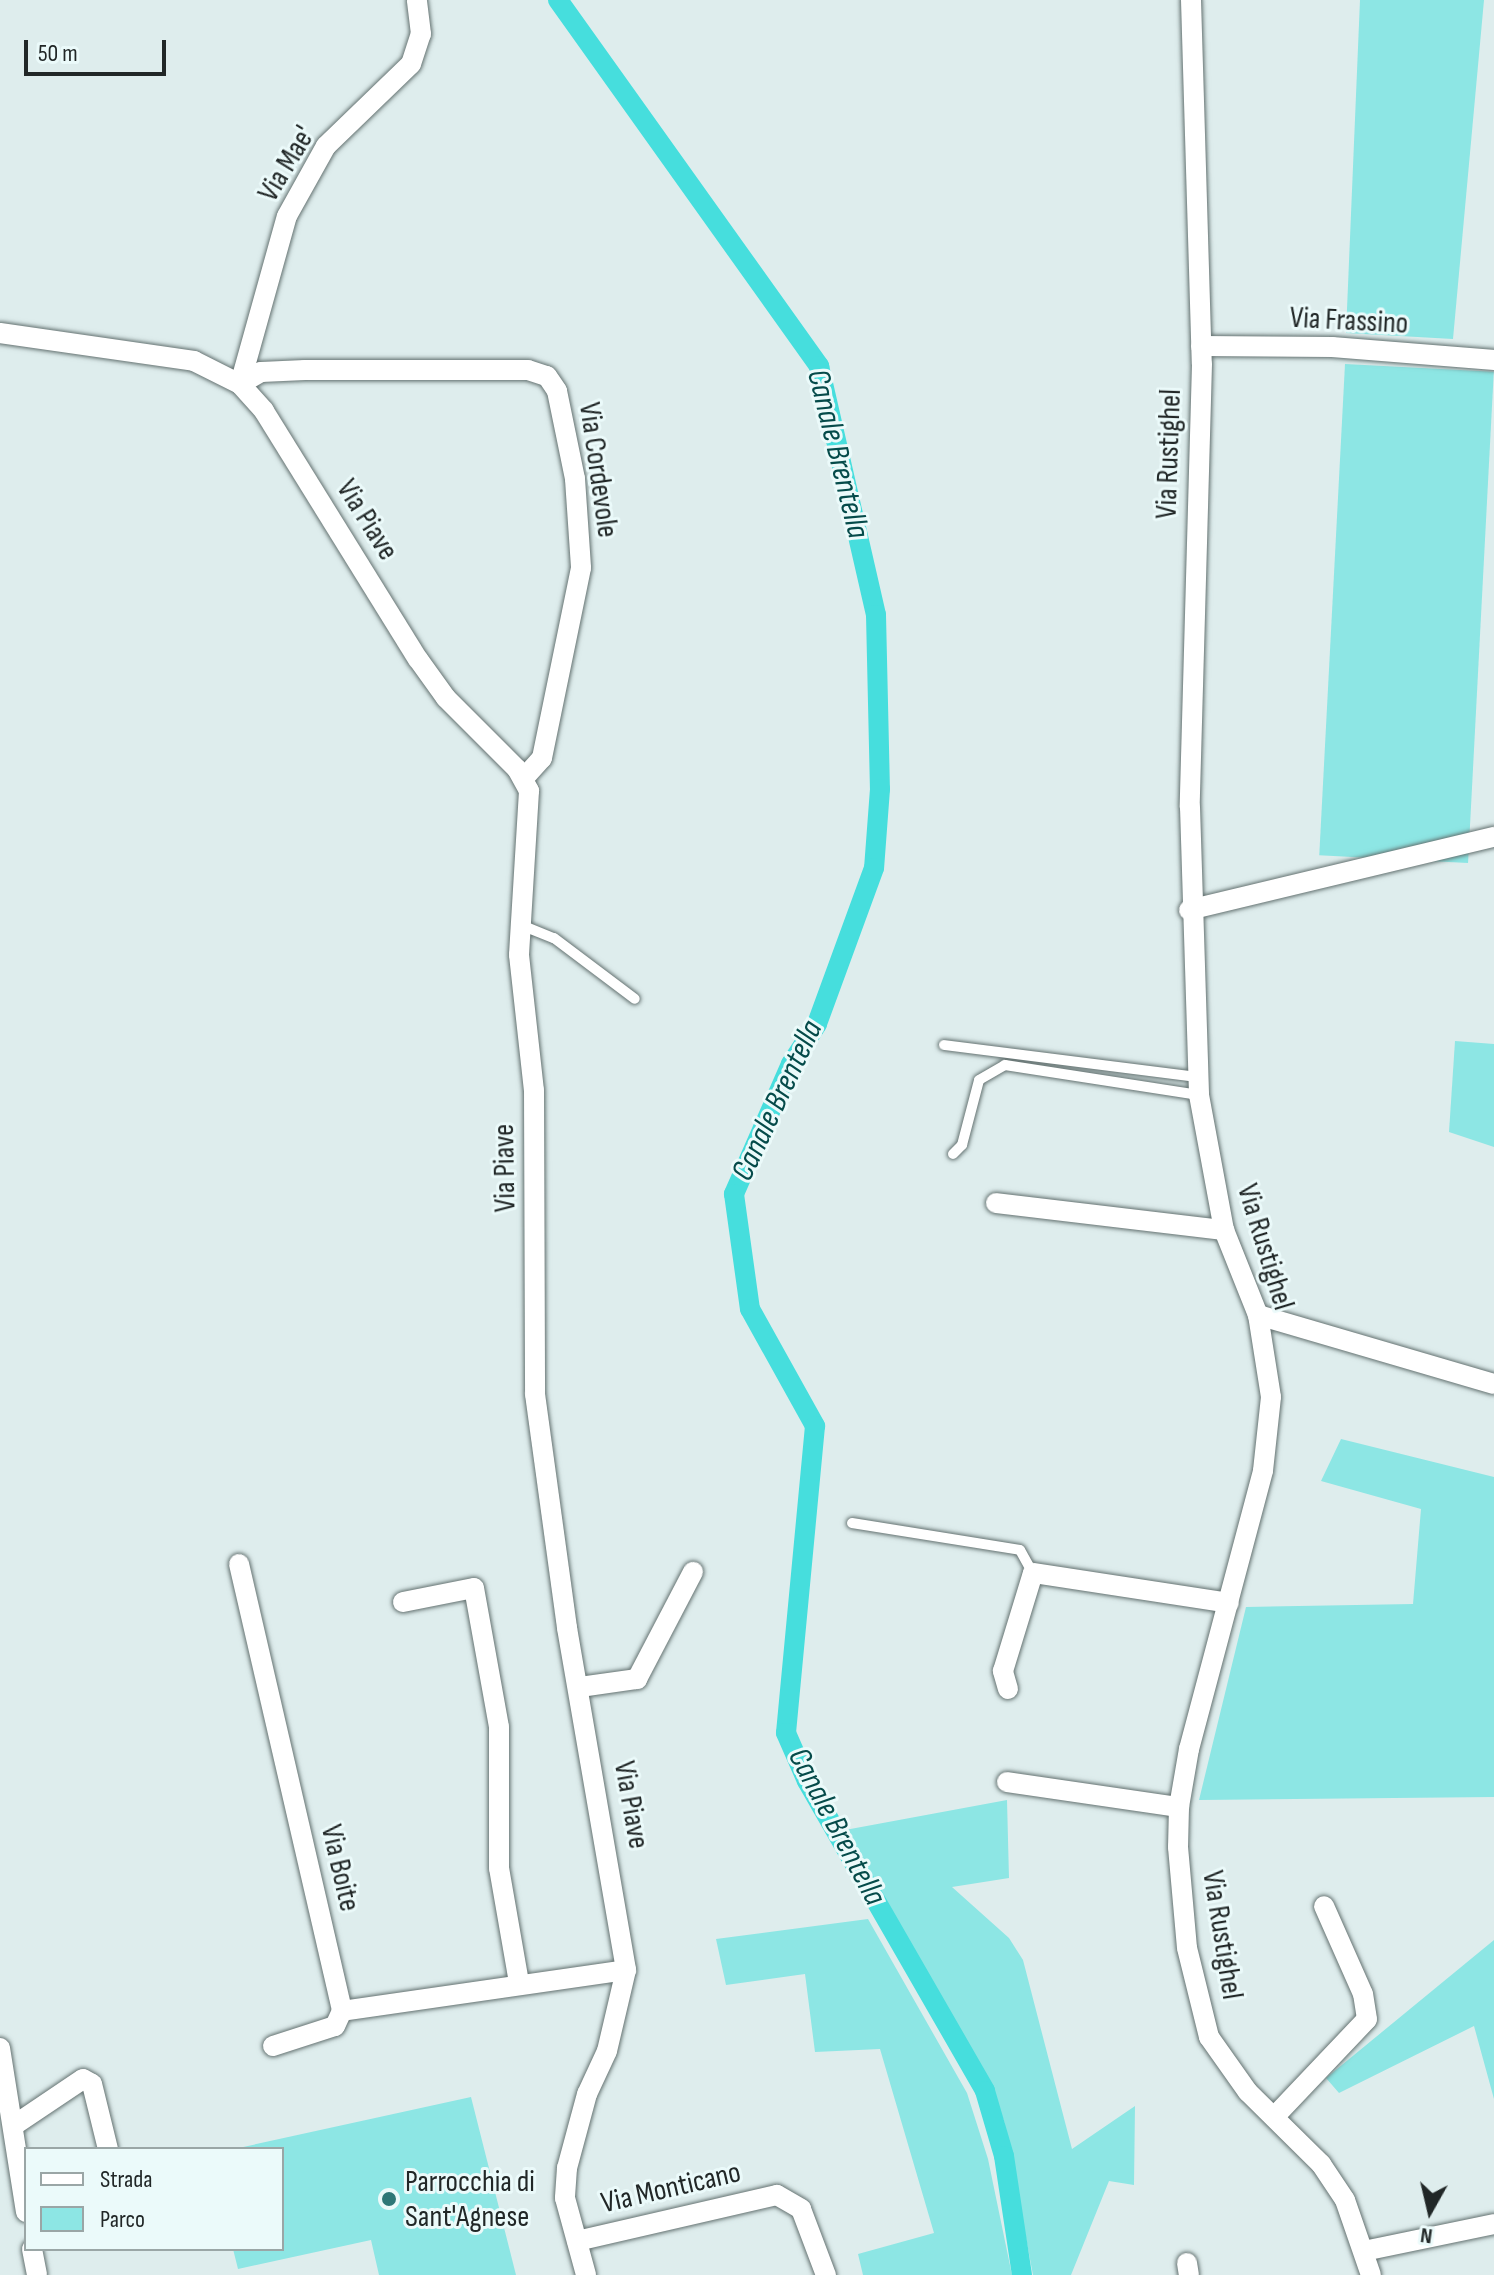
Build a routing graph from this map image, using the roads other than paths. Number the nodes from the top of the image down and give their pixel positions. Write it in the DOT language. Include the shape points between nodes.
graph roads {
  1 [pos="417,0"];
  2 [pos="1191,0"];
  3 [pos="0,333"];
  4 [pos="1201,346"];
  5 [pos="1494,360"];
  6 [pos="240,384"];
  7 [pos="523,779"];
  8 [pos="1494,837"];
  9 [pos="1189,910"];
  10 [pos="521,925"];
  11 [pos="635,999"];
  12 [pos="944,1045"];
  13 [pos="1198,1086"];
  14 [pos="953,1154"];
  15 [pos="996,1203"];
  16 [pos="1224,1230"];
  17 [pos="1258,1315"];
  18 [pos="1494,1384"];
  19 [pos="852,1523"];
  20 [pos="239,1564"];
  21 [pos="693,1572"];
  22 [pos="1033,1573"];
  23 [pos="403,1602"];
  24 [pos="1229,1603"];
  25 [pos="580,1687"];
  26 [pos="1008,1689"];
  27 [pos="1007,1782"];
  28 [pos="1179,1807"];
  29 [pos="1324,1906"];
  30 [pos="626,1970"];
  31 [pos="519,1983"];
  32 [pos="342,2011"];
  33 [pos="273,2046"];
  34 [pos="0,2048"];
  35 [pos="1276,2115"];
  36 [pos="13,2126"];
  37 [pos="108,2147"];
  38 [pos="24,2199"];
  39 [pos="1494,2224"];
  40 [pos="577,2241"];
  41 [pos="32,2251"];
  42 [pos="1364,2251"];
  43 [pos="37,2275"];
  44 [pos="586,2275"];
  45 [pos="826,2275"];
  46 [pos="1371,2275"];
  1 -- 6 [label="street, Via Mae'" via="421,34 411,64 326,146 287,216"];
  2 -- 4 [label="street, Via Rustighel"];
  3 -- 6 [label="street, Via Piave" via="194,361"];
  4 -- 5 [label="street, Via Frassino" via="1332,347"];
  4 -- 9 [label="street, Via Rustighel"];
  6 -- 7 [label="street, Via Piave" via="264,411 418,659 446,698"];
  6 -- 7 [label="street, Via Cordevole" via="261,372 305,370 528,370 547,376 557,391 575,479 581,568 542,758"];
  7 -- 10 [label="street, Via Piave" via="530,805"];
  8 -- 9 [label="street"];
  9 -- 13 [label="street, Via Rustighel"];
  10 -- 11 [label="lane" via="554,938"];
  10 -- 25 [label="street, Via Piave" via="534,1090 535,1394 554,1547"];
  12 -- 13 [label="lane"];
  13 -- 14 [label="lane" via="1005,1065 979,1080 962,1145"];
  13 -- 16 [label="street, Via Rustighel"];
  15 -- 16 [label="street"];
  16 -- 17 [label="street, Via Rustighel"];
  17 -- 18 [label="street"];
  17 -- 24 [label="street, Via Rustighel" via="1271,1397 1263,1471"];
  19 -- 22 [label="lane" via="1020,1550"];
  20 -- 32 [label="street, Via Boite"];
  21 -- 25 [label="street" via="637,1679"];
  22 -- 24 [label="street"];
  22 -- 26 [label="street" via="1003,1671"];
  23 -- 31 [label="street" via="474,1588 499,1727 499,1868"];
  24 -- 28 [label="street, Via Rustighel"];
  25 -- 30 [label="street, Via Piave"];
  27 -- 28 [label="street"];
  28 -- 35 [label="street, Via Rustighel" via="1187,1948 1209,2037 1248,2092"];
  29 -- 35 [label="street" via="1363,1994 1367,2019"];
  30 -- 31 [label="street"];
  30 -- 40 [label="street, Via Piave" via="607,2051 571,2147 565,2198"];
  31 -- 32 [label="street"];
  32 -- 33 [label="street" via="335,2026"];
  34 -- 36 [label="street"];
  35 -- 42 [label="street, Via Rustighel" via="1345,2200"];
  36 -- 37 [label="street" via="83,2079 92,2084"];
  36 -- 38 [label="street"];
  39 -- 42 [label="street"];
  40 -- 44 [label="street, Via Piave"];
  40 -- 45 [label="street, Via Monticano" via="777,2195 801,2209"];
  41 -- 43 [label="street"];
  42 -- 46 [label="street, Via Rustighel"];
}
